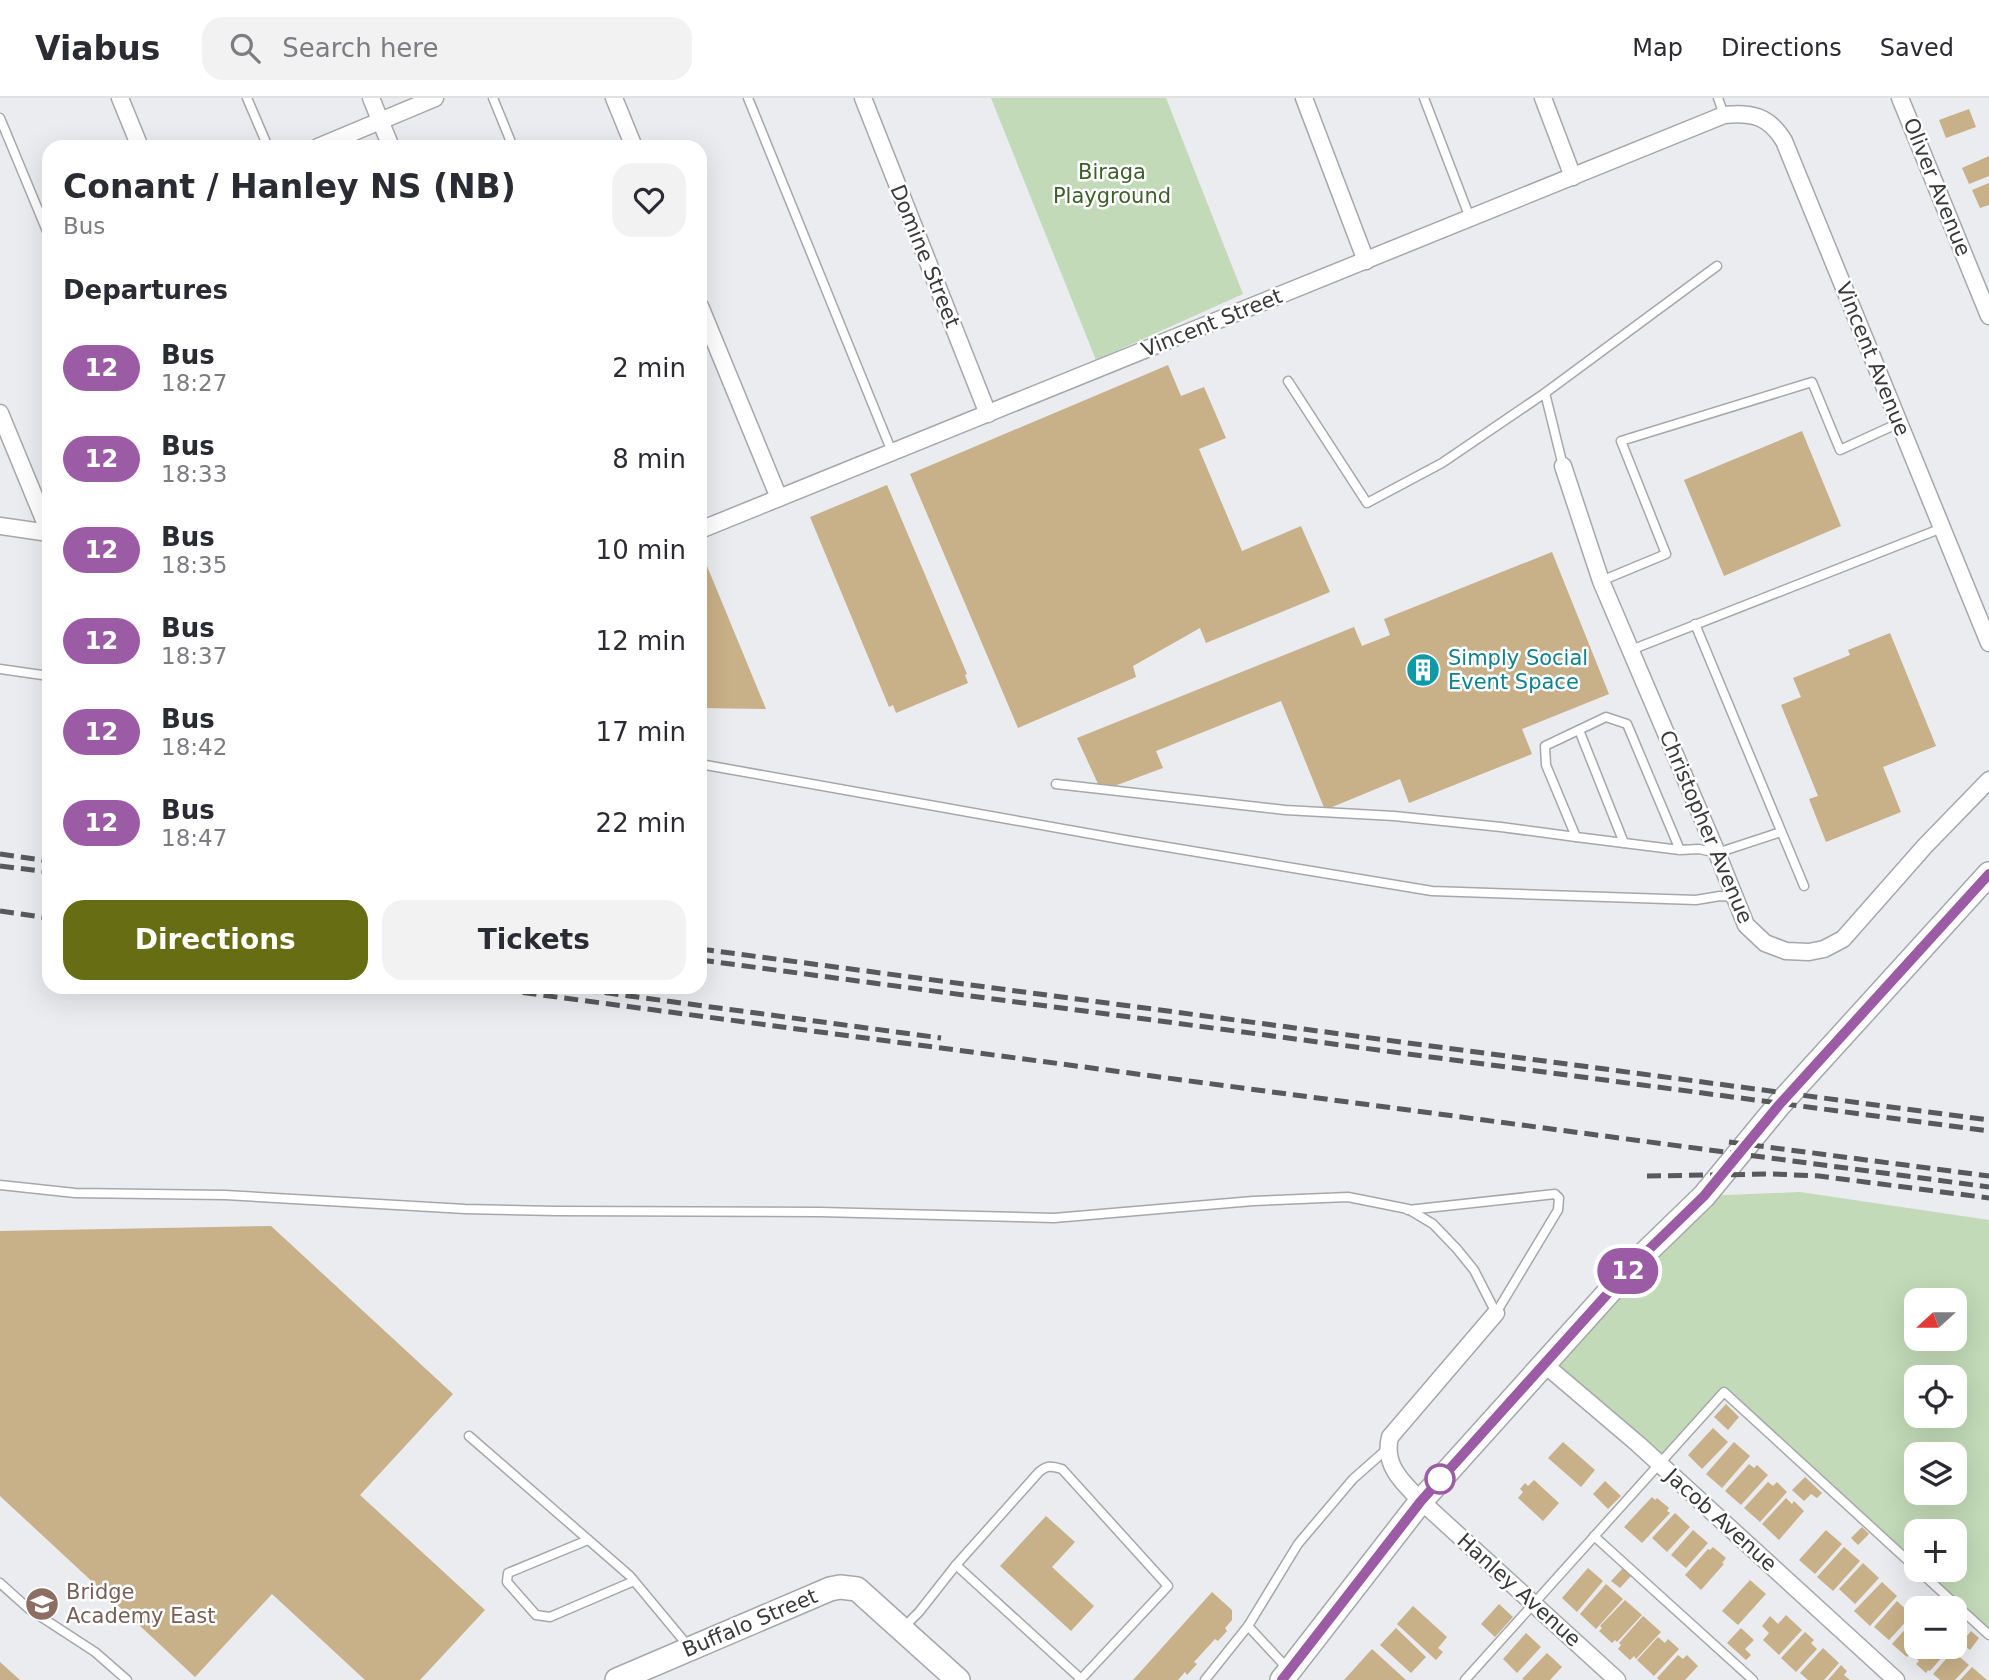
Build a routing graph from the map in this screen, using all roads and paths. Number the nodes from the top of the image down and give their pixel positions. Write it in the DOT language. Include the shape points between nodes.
graph roads {
  1 [pos="120,98"];
  2 [pos="247,98"];
  3 [pos="371,98"];
  4 [pos="435,98"];
  5 [pos="493,98"];
  6 [pos="614,98"];
  7 [pos="748,98"];
  8 [pos="863,98"];
  9 [pos="1304,98"];
  10 [pos="1424,98"];
  11 [pos="1543,98"];
  12 [pos="1718,98"];
  13 [pos="1900,98"];
  14 [pos="1724,115"];
  15 [pos="0,118"];
  16 [pos="380,121"];
  17 [pos="137,140"];
  18 [pos="265,140"];
  19 [pos="335,140"];
  20 [pos="388,140"];
  21 [pos="510,140"];
  22 [pos="631,140"];
  23 [pos="1573,177"];
  24 [pos="1470,218"];
  25 [pos="42,219"];
  26 [pos="1366,261"];
  27 [pos="1717,266"];
  28 [pos="1989,316"];
  29 [pos="707,323"];
  30 [pos="1288,381"];
  31 [pos="1545,393"];
  32 [pos="0,414"];
  33 [pos="988,414"];
  34 [pos="1899,423"];
  35 [pos="892,452"];
  36 [pos="1563,467"];
  37 [pos="779,498"];
  38 [pos="42,515"];
  39 [pos="0,526"];
  40 [pos="707,527"];
  41 [pos="1942,528"];
  42 [pos="42,531"];
  43 [pos="1601,581"];
  44 [pos="1695,624"];
  45 [pos="1989,643"];
  46 [pos="1631,650"];
  47 [pos="0,670"];
  48 [pos="42,675"];
  49 [pos="1579,730"];
  50 [pos="707,765"];
  51 [pos="1989,780"];
  52 [pos="1056,784"];
  53 [pos="1781,831"];
  54 [pos="1576,837"];
  55 [pos="1624,843"];
  56 [pos="1680,850"];
  57 [pos="1717,853"];
  58 [pos="1989,874"];
  59 [pos="1804,886"];
  60 [pos="1735,897"];
  61 [pos="0,1185"];
  62 [pos="1408,1210"];
  63 [pos="1496,1312"];
  64 [pos="1544,1364"];
  65 [pos="469,1436"];
  66 [pos="1387,1449"];
  67 [pos="1659,1463"];
  68 [pos="1421,1501"];
  69 [pos="1594,1536"];
  70 [pos="588,1540"];
  71 [pos="1904,1557"];
  72 [pos="956,1565"];
  73 [pos="634,1581"];
  74 [pos="1931,1582"];
  75 [pos="0,1583"];
  76 [pos="1534,1604"];
  77 [pos="1248,1626"];
  78 [pos="901,1629"];
  79 [pos="1989,1635"];
  80 [pos="690,1649"];
  81 [pos="1291,1677"];
  82 [pos="1080,1679"];
  83 [pos="127,1680"];
  84 [pos="617,1680"];
  85 [pos="958,1680"];
  86 [pos="1205,1680"];
  87 [pos="1465,1680"];
  88 [pos="1617,1680"];
  89 [pos="1753,1680"];
  90 [pos="1896,1680"];
  1 -- 17 [label="street"];
  2 -- 18 [label="lane"];
  3 -- 16 [label="street"];
  4 -- 16 [label="street"];
  5 -- 21 [label="lane"];
  6 -- 22 [label="street"];
  7 -- 35 [label="lane"];
  8 -- 33 [label="street, Domine Street"];
  9 -- 26 [label="street"];
  10 -- 24 [label="lane"];
  11 -- 23 [label="street"];
  12 -- 14 [label="lane"];
  13 -- 28 [label="street, Oliver Avenue"];
  14 -- 23 [label="street, Vincent Street"];
  14 -- 34 [label="street, Vincent Avenue" via="1758,117 1772,125 1784,141"];
  15 -- 25 [label="lane"];
  16 -- 19 [label="street"];
  16 -- 20 [label="street"];
  23 -- 24 [label="street, Vincent Street"];
  24 -- 26 [label="street, Vincent Street"];
  26 -- 33 [label="street, Vincent Street"];
  27 -- 31 [label="lane"];
  29 -- 37 [label="street"];
  30 -- 31 [label="lane" via="1367,503 1442,463"];
  31 -- 36 [label="lane"];
  32 -- 38 [label="street"];
  33 -- 35 [label="street, Vincent Street"];
  34 -- 41 [label="street, Vincent Avenue"];
  34 -- 43 [label="lane" via="1839,450 1812,382 1621,441 1665,554"];
  35 -- 37 [label="street, Vincent Street"];
  36 -- 43 [label="street, Christopher Avenue"];
  37 -- 40 [label="street, Vincent Street"];
  39 -- 42 [label="street"];
  41 -- 44 [label="lane"];
  41 -- 45 [label="street, Vincent Avenue"];
  43 -- 46 [label="street, Christopher Avenue"];
  44 -- 46 [label="lane"];
  44 -- 53 [label="lane"];
  46 -- 57 [label="street, Christopher Avenue"];
  47 -- 48 [label="lane"];
  49 -- 54 [label="lane" via="1545,746 1546,765"];
  49 -- 55 [label="lane"];
  49 -- 56 [label="lane" via="1606,717 1627,724"];
  50 -- 60 [label="lane" via="1433,891 1696,900"];
  51 -- 60 [label="street, Christopher Avenue" via="1850,933 1831,946 1809,952 1786,951 1765,943 1746,925"];
  52 -- 54 [label="lane"];
  53 -- 57 [label="lane"];
  53 -- 59 [label="lane"];
  54 -- 55 [label="lane"];
  55 -- 56 [label="lane"];
  56 -- 57 [label="lane"];
  57 -- 60 [label="street, Christopher Avenue"];
  58 -- 64 [label="main road" via="1779,1105 1704,1196 1637,1261"];
  61 -- 63 [label="lane" via="75,1194 225,1195 556,1212 1054,1217 1348,1197 1408,1209 1433,1224 1474,1270"];
  62 -- 63 [label="lane" via="1555,1194 1559,1198 1558,1210"];
  63 -- 66 [label="street" via="1390,1437"];
  64 -- 67 [label="street, Jacob Avenue"];
  64 -- 68 [label="main road"];
  65 -- 70 [label="lane"];
  66 -- 68 [label="street, Hanley Avenue" via="1397,1475"];
  66 -- 77 [label="lane" via="1353,1479 1298,1544"];
  67 -- 69 [label="lane"];
  67 -- 71 [label="lane" via="1724,1391"];
  67 -- 90 [label="street, Jacob Avenue"];
  68 -- 76 [label="street, Hanley Avenue"];
  68 -- 81 [label="main road"];
  69 -- 76 [label="lane"];
  69 -- 89 [label="lane"];
  70 -- 73 [label="lane"];
  70 -- 73 [label="lane" via="508,1573 507,1582 536,1615 550,1617"];
  72 -- 78 [label="lane"];
  72 -- 82 [label="lane"];
  72 -- 82 [label="lane" via="1038,1472 1052,1465 1062,1469 1168,1586"];
  73 -- 80 [label="lane"];
  74 -- 79 [label="lane"];
  75 -- 83 [label="lane"];
  76 -- 87 [label="lane"];
  76 -- 88 [label="street, Hanley Avenue"];
  77 -- 81 [label="lane"];
  77 -- 86 [label="lane"];
  78 -- 80 [label="main road, Buffalo Street" via="857,1590 845,1587 830,1589"];
  78 -- 85 [label="main road"];
  80 -- 84 [label="main road, Buffalo Street"];
}
